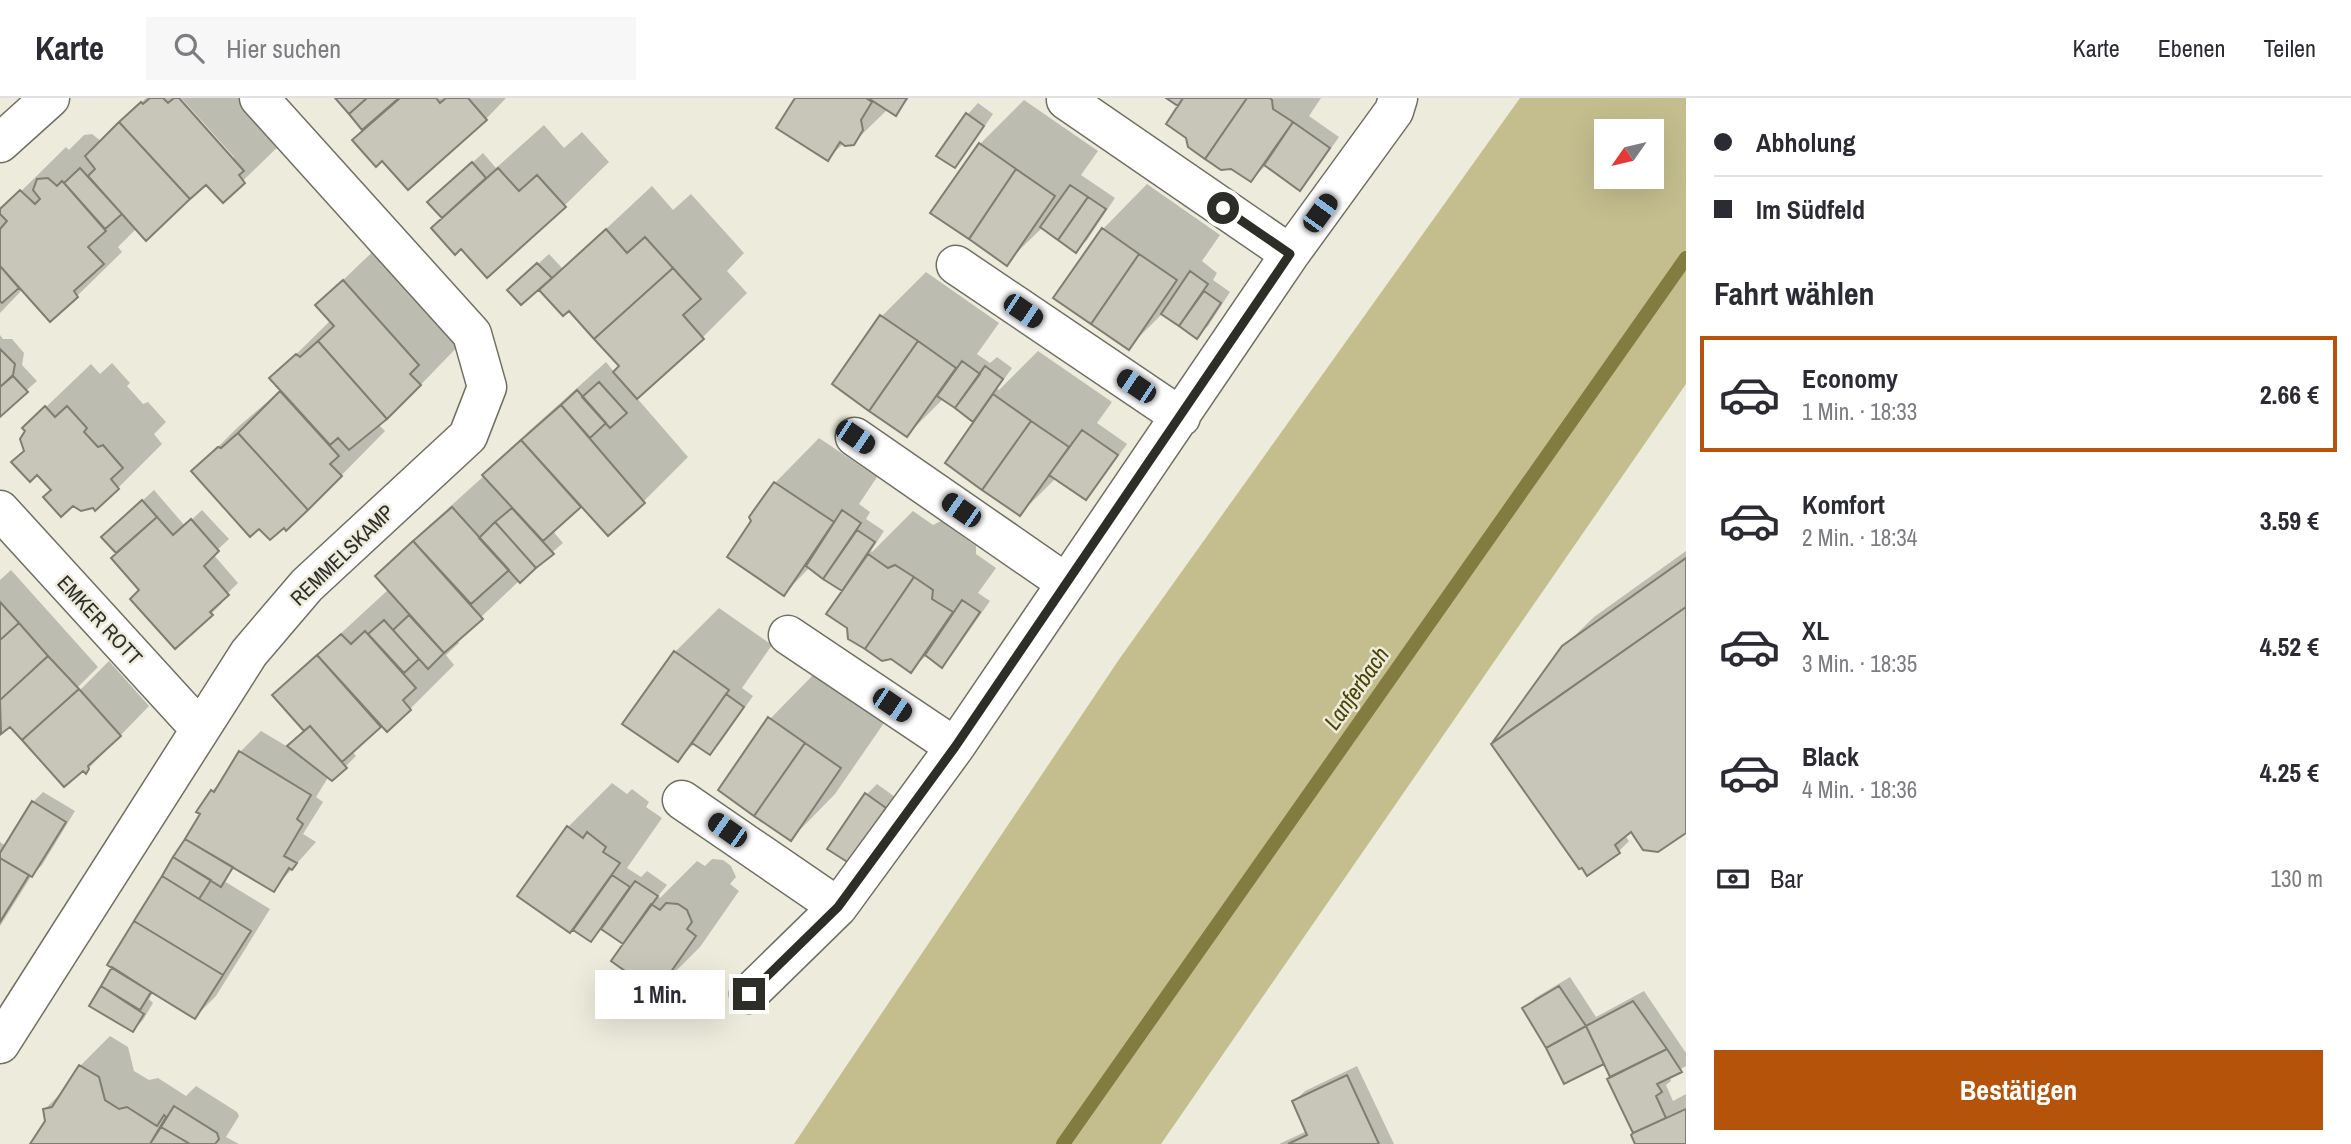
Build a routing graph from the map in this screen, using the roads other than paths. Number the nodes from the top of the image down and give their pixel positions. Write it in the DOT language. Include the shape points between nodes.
graph roads {
  1 [pos="50,98"];
  2 [pos="259,98"];
  3 [pos="1398,98"];
  4 [pos="1066,100"];
  5 [pos="0,143"];
  6 [pos="1290,254"];
  7 [pos="956,265"];
  8 [pos="1181,417"];
  9 [pos="855,437"];
  10 [pos="0,510"];
  11 [pos="1066,583"];
  12 [pos="789,635"];
  13 [pos="200,729"];
  14 [pos="955,747"];
  15 [pos="682,800"];
  16 [pos="838,907"];
  17 [pos="749,994"];
  18 [pos="0,1044"];
  1 -- 5 [label="street"];
  2 -- 13 [label="street, REMMELSKAMP" via="472,334 487,387 468,436 307,585 249,653"];
  3 -- 6 [label="street" via="1394,111"];
  4 -- 6 [label="street"];
  6 -- 8 [label="street"];
  7 -- 8 [label="street"];
  8 -- 11 [label="street"];
  9 -- 11 [label="street"];
  10 -- 13 [label="street, EMKER ROTT"];
  11 -- 14 [label="street"];
  12 -- 14 [label="street"];
  13 -- 18 [label="street, REMMELSKAMP"];
  14 -- 16 [label="street"];
  15 -- 16 [label="street"];
  16 -- 17 [label="street"];
}
